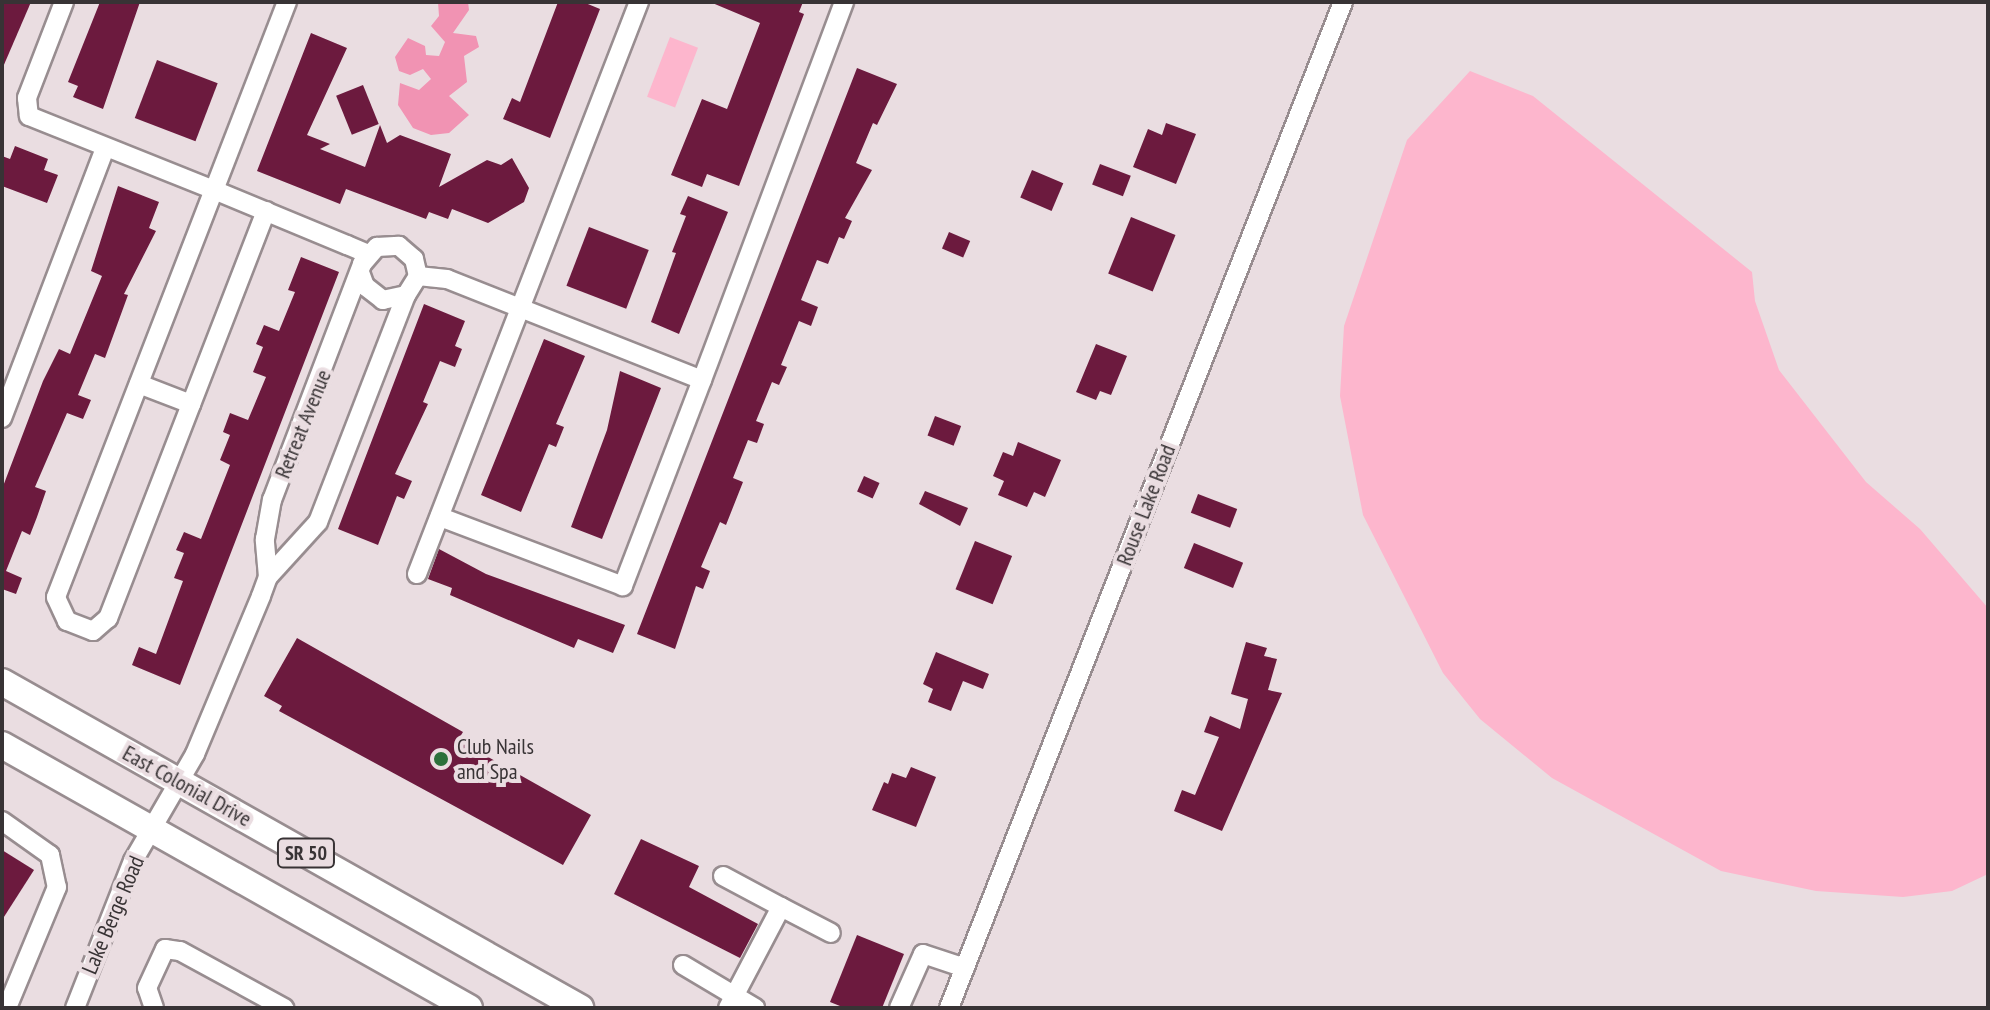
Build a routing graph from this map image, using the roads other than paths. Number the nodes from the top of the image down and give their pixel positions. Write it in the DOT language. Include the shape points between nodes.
graph roads {
  1 [pos="64,2"];
  2 [pos="287,2"];
  3 [pos="639,2"];
  4 [pos="844,2"];
  5 [pos="1343,2"];
  6 [pos="105,148"];
  7 [pos="214,190"];
  8 [pos="266,211"];
  9 [pos="368,254"];
  10 [pos="361,275"];
  11 [pos="418,276"];
  12 [pos="406,295"];
  13 [pos="520,311"];
  14 [pos="702,380"];
  15 [pos="139,384"];
  16 [pos="191,404"];
  17 [pos="2,418"];
  18 [pos="440,517"];
  19 [pos="417,574"];
  20 [pos="268,577"];
  21 [pos="2,682"];
  22 [pos="2,745"];
  23 [pos="181,783"];
  24 [pos="2,821"];
  25 [pos="152,829"];
  26 [pos="723,876"];
  27 [pos="781,907"];
  28 [pos="831,933"];
  29 [pos="683,965"];
  30 [pos="965,968"];
  31 [pos="731,1002"];
  32 [pos="282,1007"];
  33 [pos="7,1008"];
  34 [pos="75,1008"];
  35 [pos="154,1008"];
  36 [pos="469,1008"];
  37 [pos="580,1008"];
  38 [pos="755,1008"];
  39 [pos="899,1008"];
  40 [pos="949,1008"];
  1 -- 6 [label="street" via="27,98 29,116"];
  2 -- 7 [label="street"];
  3 -- 13 [label="street"];
  4 -- 14 [label="street"];
  5 -- 30 [label="street, Rouse Lake Road"];
  6 -- 7 [label="street"];
  6 -- 17 [label="street"];
  7 -- 8 [label="street"];
  7 -- 15 [label="street"];
  8 -- 9 [label="street"];
  8 -- 16 [label="street"];
  9 -- 10 [label="street"];
  9 -- 11 [label="street" via="388,244 399,246 414,259"];
  10 -- 12 [label="street" via="365,286 383,300"];
  10 -- 20 [label="street, Retreat Avenue" via="272,500 265,539"];
  11 -- 12 [label="street"];
  11 -- 13 [label="street" via="447,279"];
  12 -- 20 [label="street, Retreat Avenue" via="318,522"];
  13 -- 14 [label="street"];
  13 -- 18 [label="street"];
  14 -- 18 [label="street" via="623,586"];
  15 -- 16 [label="street"];
  15 -- 16 [label="street" via="56,597 67,621 93,631 108,618"];
  18 -- 19 [label="street"];
  20 -- 23 [label="street, Retreat Avenue"];
  21 -- 23 [label="highway, East Colonial Drive / SR 50"];
  22 -- 25 [label="highway, SR 50"];
  23 -- 25 [label="street, Lake Berge Road"];
  23 -- 37 [label="highway, East Colonial Drive / SR 50"];
  24 -- 33 [label="street" via="50,855 57,887"];
  25 -- 34 [label="street, Lake Berge Road" via="133,861"];
  25 -- 36 [label="highway, SR 50"];
  26 -- 27 [label="street"];
  27 -- 28 [label="street"];
  27 -- 31 [label="street"];
  29 -- 31 [label="street"];
  30 -- 39 [label="street" via="923,954"];
  30 -- 40 [label="street, Rouse Lake Road"];
  31 -- 38 [label="street"];
  32 -- 35 [label="street" via="180,951 165,949 147,988"];
}
